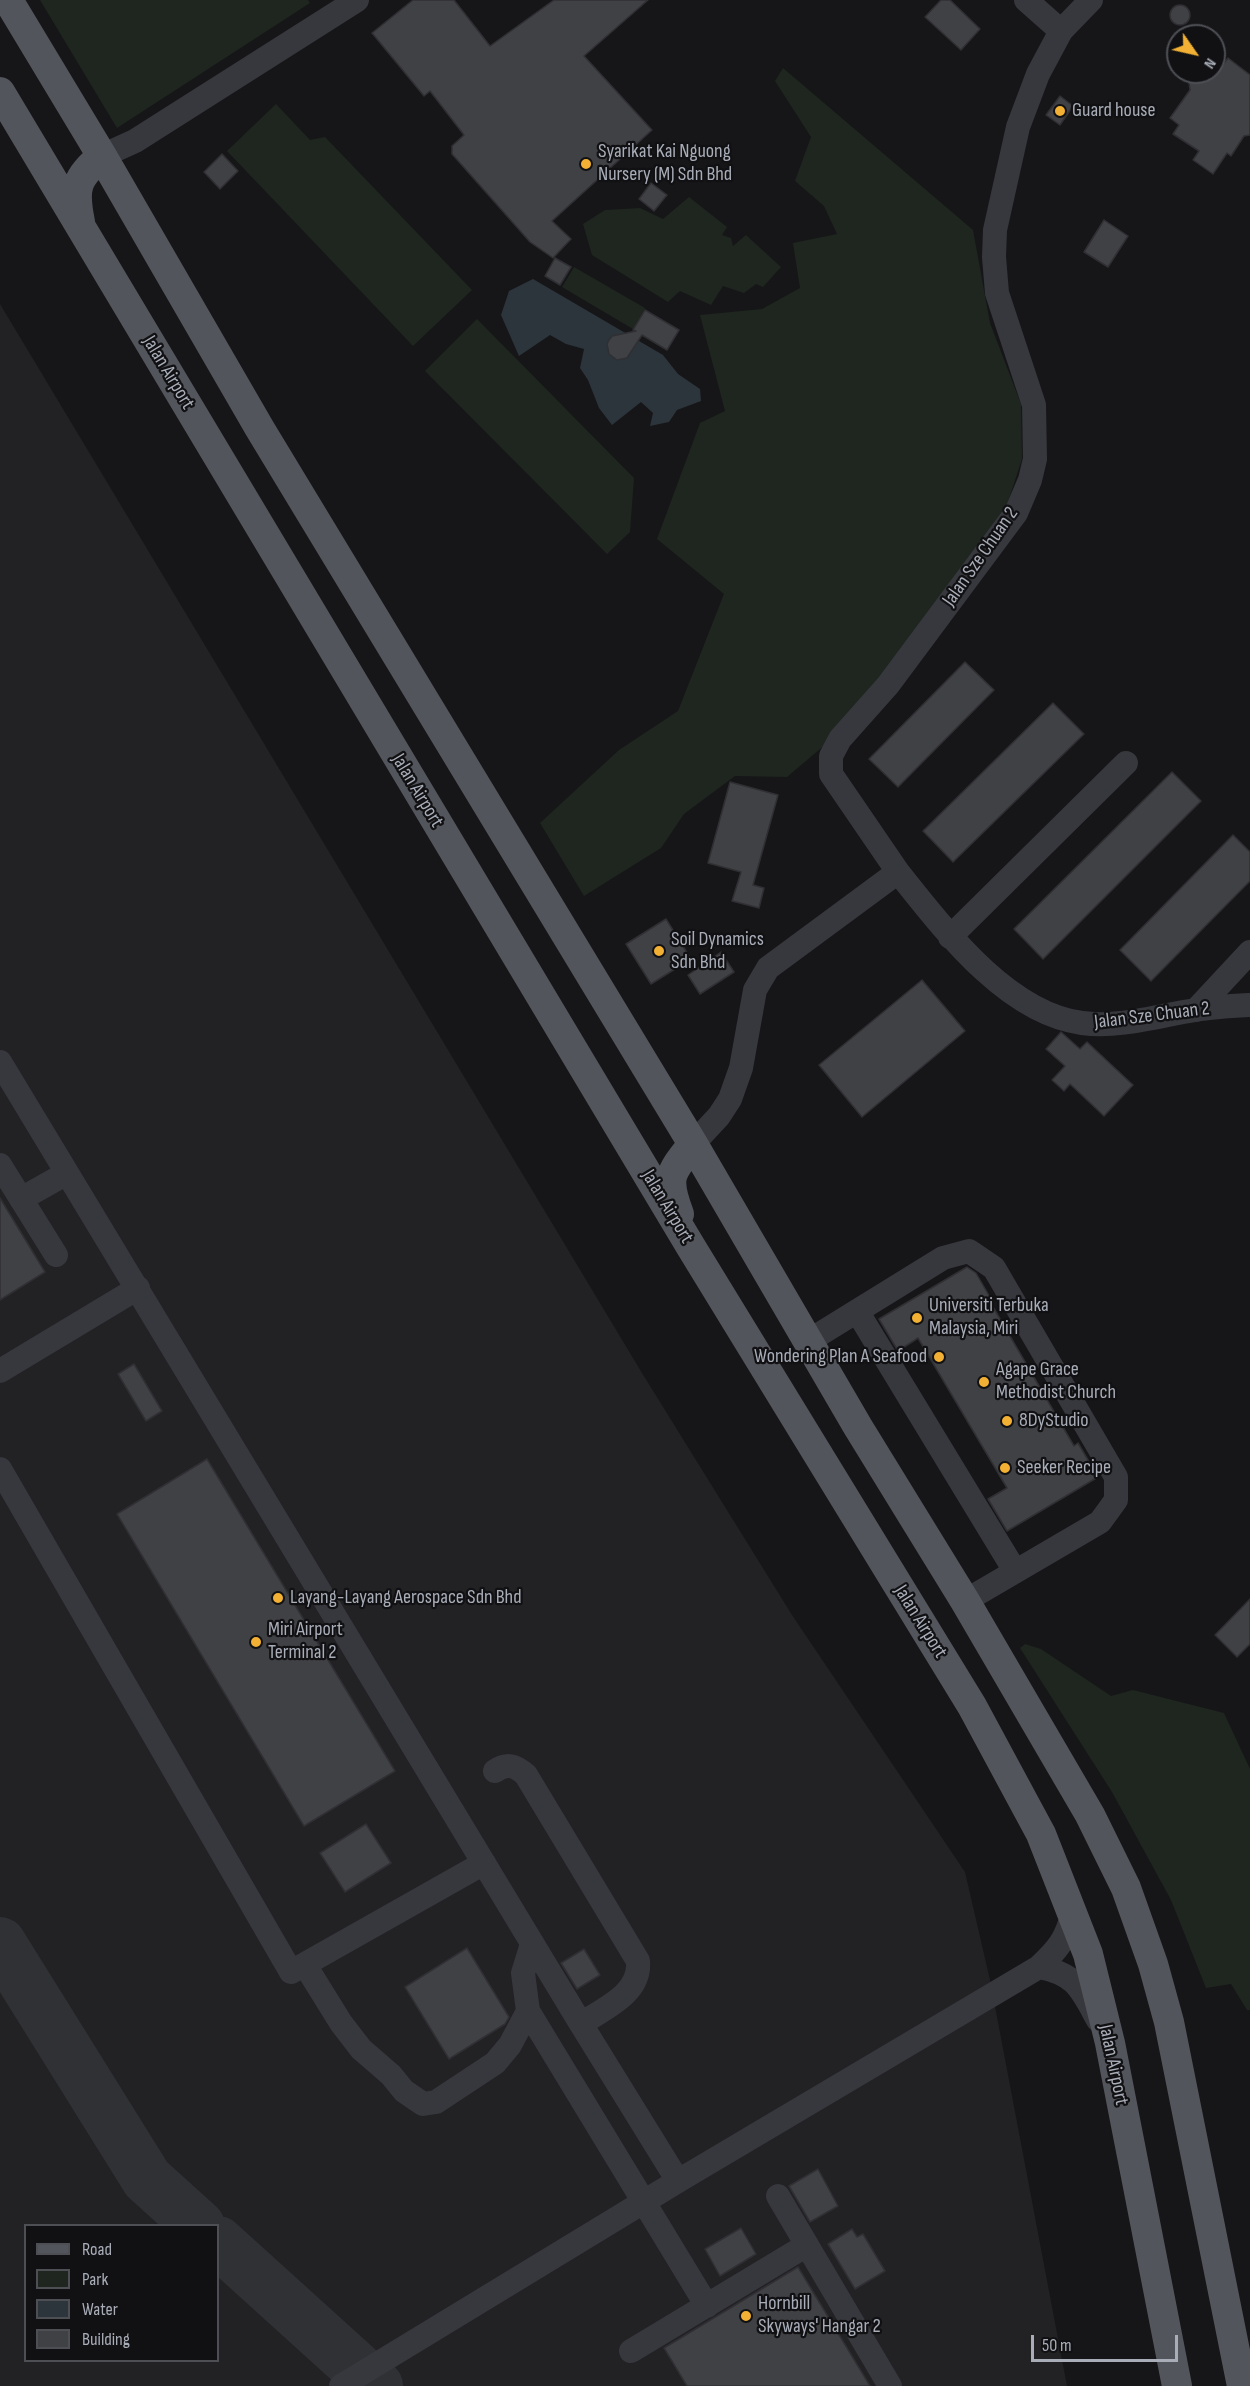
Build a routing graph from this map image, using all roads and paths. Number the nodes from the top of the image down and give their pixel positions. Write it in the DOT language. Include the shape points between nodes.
graph roads {
  1 [pos="8,0"];
  2 [pos="1026,0"];
  3 [pos="1090,0"];
  4 [pos="348,2"];
  5 [pos="1060,31"];
  6 [pos="0,92"];
  7 [pos="135,141"];
  8 [pos="102,156"];
  9 [pos="126,201"];
  10 [pos="81,228"];
  11 [pos="1126,763"];
  12 [pos="898,872"];
  13 [pos="950,937"];
  14 [pos="1250,952"];
  15 [pos="1250,1005"];
  16 [pos="1196,1010"];
  17 [pos="0,1062"];
  18 [pos="693,1144"];
  19 [pos="0,1165"];
  20 [pos="66,1173"];
  21 [pos="21,1199"];
  22 [pos="692,1247"];
  23 [pos="56,1255"];
  24 [pos="138,1288"];
  25 [pos="857,1311"];
  26 [pos="807,1342"];
  27 [pos="0,1371"];
  28 [pos="0,1469"];
  29 [pos="1015,1571"];
  30 [pos="965,1600"];
  31 [pos="495,1771"];
  32 [pos="484,1863"];
  33 [pos="1072,1915"];
  34 [pos="532,1944"];
  35 [pos="304,1965"];
  36 [pos="1038,1967"];
  37 [pos="528,2011"];
  38 [pos="580,2024"];
  39 [pos="1110,2043"];
  40 [pos="678,2181"];
  41 [pos="778,2196"];
  42 [pos="643,2201"];
  43 [pos="807,2245"];
  44 [pos="706,2306"];
  45 [pos="631,2351"];
  46 [pos="341,2386"];
  47 [pos="890,2386"];
  48 [pos="1177,2386"];
  49 [pos="1242,2386"];
  1 -- 8 [label="main road"];
  2 -- 5 [label="street"];
  3 -- 5 [label="street, Jalan Sze Chuan 2"];
  4 -- 7 [label="street"];
  5 -- 12 [label="street, Jalan Sze Chuan 2" via="1018,127 995,230 997,293 1034,405 1035,459 1030,480 1016,513 888,685 840,739 831,756 831,774"];
  6 -- 10 [label="main road, Jalan Airport"];
  7 -- 8 [label="street"];
  7 -- 9 [label="street" via="126,163"];
  8 -- 9 [label="main road"];
  8 -- 10 [label="main road" via="76,186"];
  9 -- 18 [label="main road"];
  10 -- 22 [label="main road, Jalan Airport"];
  11 -- 13 [label="street"];
  12 -- 13 [label="street, Jalan Sze Chuan 2"];
  12 -- 18 [label="street" via="768,968 755,990 741,1068 730,1099"];
  13 -- 16 [label="street, Jalan Sze Chuan 2" via="986,973 1037,1009 1061,1019 1083,1024 1133,1022"];
  14 -- 16 [label="street"];
  15 -- 16 [label="street, Jalan Sze Chuan 2"];
  17 -- 20 [label="street"];
  18 -- 22 [label="main road" via="672,1171 671,1195"];
  18 -- 26 [label="main road"];
  19 -- 21 [label="street"];
  20 -- 21 [label="street"];
  20 -- 24 [label="street"];
  21 -- 23 [label="street"];
  22 -- 33 [label="main road, Jalan Airport" via="972,1706 1041,1834"];
  24 -- 27 [label="street"];
  24 -- 32 [label="street"];
  25 -- 26 [label="street"];
  25 -- 29 [label="street"];
  25 -- 29 [label="street" via="943,1257 969,1251 994,1268 1116,1478 1116,1500 1100,1522"];
  26 -- 30 [label="main road"];
  28 -- 35 [label="street" via="291,1972"];
  29 -- 30 [label="street"];
  30 -- 49 [label="main road" via="1090,1815 1126,1888 1153,1964 1169,2022"];
  31 -- 38 [label="street" via="511,1765 526,1775 638,1961 635,1983 625,1994"];
  32 -- 34 [label="street"];
  32 -- 35 [label="street"];
  33 -- 36 [label="street" via="1067,1934 1056,1951"];
  33 -- 39 [label="main road, Jalan Airport" via="1088,1954"];
  34 -- 37 [label="street" via="523,1973"];
  34 -- 38 [label="street"];
  35 -- 37 [label="street" via="361,2049 423,2104 436,2102 495,2063 510,2045"];
  36 -- 39 [label="street" via="1070,1977 1084,1994"];
  36 -- 40 [label="street"];
  37 -- 42 [label="street"];
  38 -- 40 [label="street"];
  39 -- 48 [label="main road, Jalan Airport"];
  40 -- 42 [label="street"];
  41 -- 43 [label="street"];
  42 -- 44 [label="street"];
  42 -- 46 [label="street"];
  43 -- 44 [label="street"];
  43 -- 47 [label="street"];
  44 -- 45 [label="street"];
}
